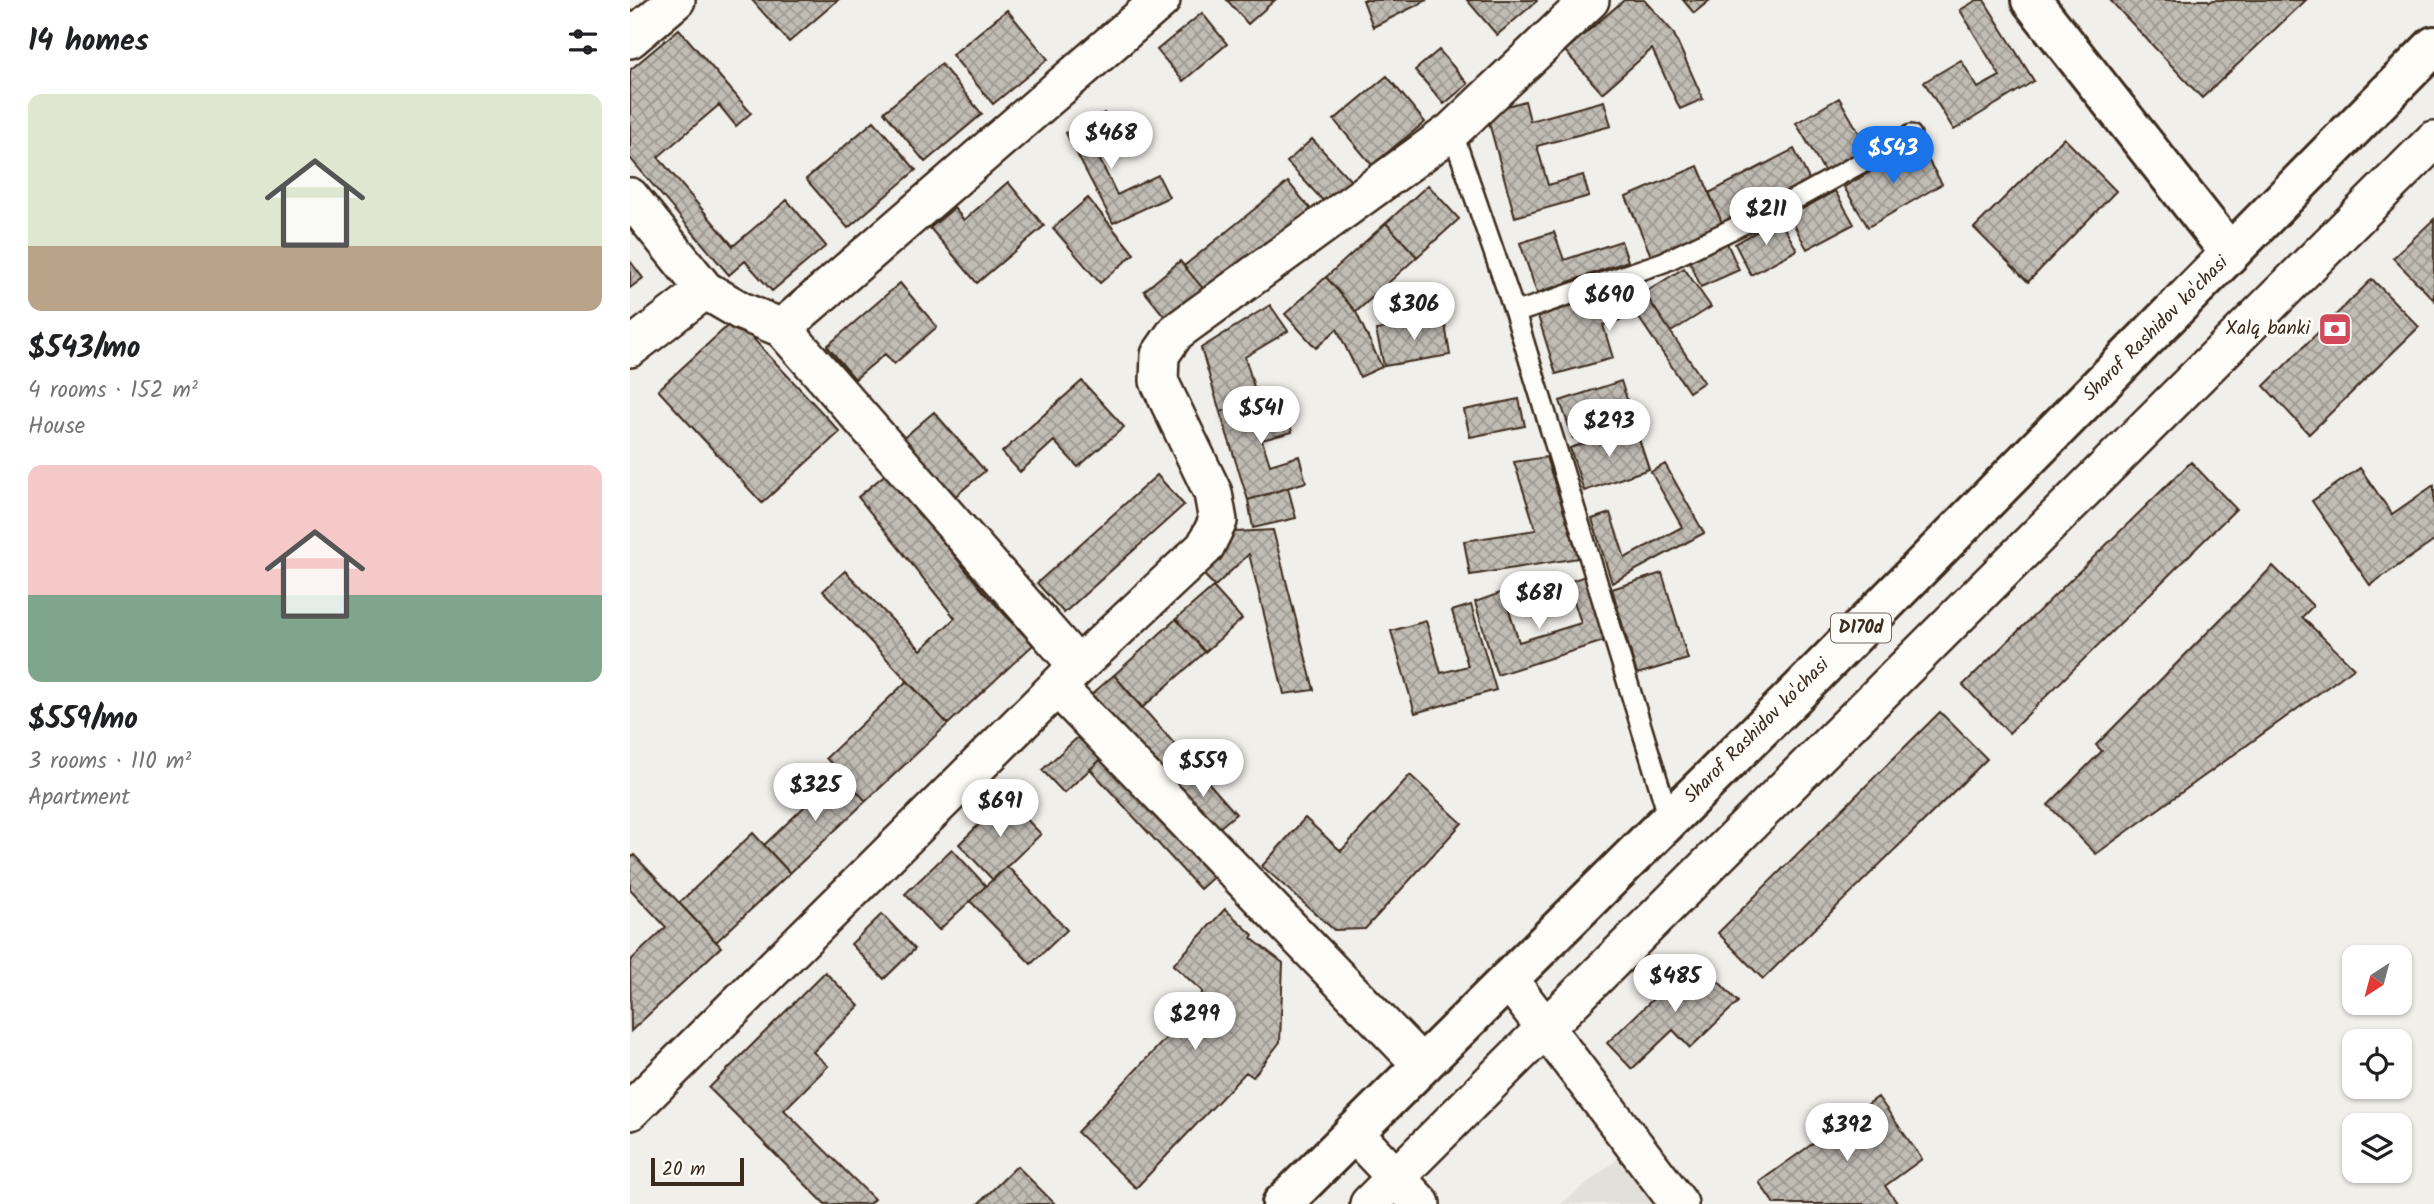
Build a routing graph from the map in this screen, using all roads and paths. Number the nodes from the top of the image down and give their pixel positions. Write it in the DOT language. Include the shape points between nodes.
graph roads {
  1 [pos="676,0"];
  2 [pos="1161,0"];
  3 [pos="1590,0"];
  4 [pos="2031,0"];
  5 [pos="630,39"];
  6 [pos="2434,46"];
  7 [pos="1452,131"];
  8 [pos="1911,135"];
  9 [pos="2434,140"];
  10 [pos="630,197"];
  11 [pos="2230,253"];
  12 [pos="705,290"];
  13 [pos="1515,313"];
  14 [pos="782,328"];
  15 [pos="630,348"];
  16 [pos="1068,676"];
  17 [pos="1669,818"];
  18 [pos="1508,979"];
  19 [pos="1545,1027"];
  20 [pos="1421,1064"];
  21 [pos="630,1111"];
  22 [pos="1353,1132"];
  23 [pos="1396,1178"];
  24 [pos="1282,1204"];
  25 [pos="1369,1204"];
  26 [pos="1421,1204"];
  27 [pos="1679,1204"];
  1 -- 5 [label="street"];
  2 -- 14 [label="street"];
  3 -- 7 [label="street"];
  4 -- 11 [label="main road"];
  6 -- 11 [label="main road, Sharof Rashidov ko'chasi / D170d"];
  7 -- 13 [label="lane"];
  7 -- 16 [label="street" via="1176,332 1160,355 1158,381 1213,493 1219,522 1205,547"];
  8 -- 13 [label="lane" via="1803,195 1664,262"];
  9 -- 19 [label="street"];
  10 -- 12 [label="street"];
  11 -- 17 [label="main road, Sharof Rashidov ko'chasi / D170d"];
  12 -- 14 [label="street"];
  12 -- 15 [label="street"];
  13 -- 17 [label="lane"];
  14 -- 16 [label="street"];
  16 -- 20 [label="street"];
  16 -- 21 [label="street"];
  17 -- 18 [label="main road, Sharof Rashidov ko'chasi / D170d"];
  18 -- 19 [label="street"];
  18 -- 20 [label="main road, Sharof Rashidov ko'chasi / D170d"];
  19 -- 23 [label="street"];
  19 -- 27 [label="street"];
  20 -- 22 [label="main road, Sharof Rashidov ko'chasi / D170d"];
  22 -- 23 [label="street"];
  22 -- 24 [label="main road, Sharof Rashidov ko'chasi / D170d"];
  23 -- 25 [label="street"];
  23 -- 26 [label="street"];
}
